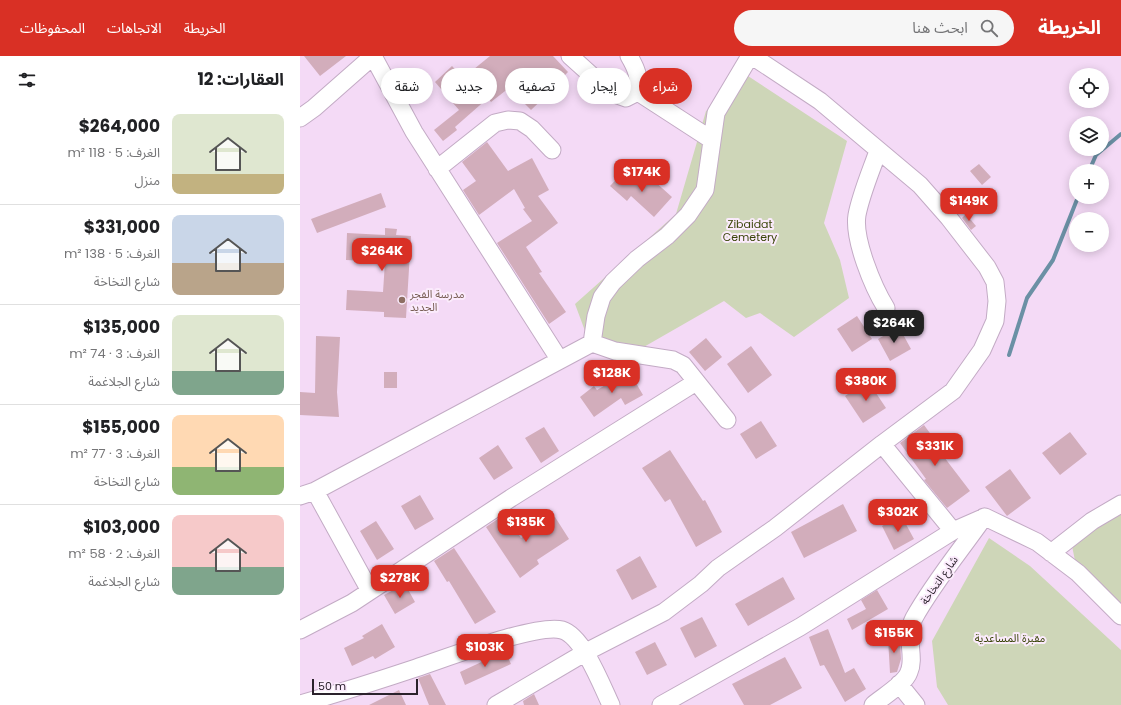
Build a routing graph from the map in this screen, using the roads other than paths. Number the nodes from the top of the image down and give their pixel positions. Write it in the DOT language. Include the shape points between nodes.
graph roads {
  1 [pos="373,56"];
  2 [pos="570,56"];
  3 [pos="629,56"];
  4 [pos="751,56"];
  5 [pos="638,92"];
  6 [pos="300,118"];
  7 [pos="712,140"];
  8 [pos="552,150"];
  9 [pos="878,151"];
  10 [pos="437,169"];
  11 [pos="886,308"];
  12 [pos="592,343"];
  13 [pos="560,359"];
  14 [pos="696,382"];
  15 [pos="727,420"];
  16 [pos="882,444"];
  17 [pos="307,494"];
  18 [pos="1121,504"];
  19 [pos="985,517"];
  20 [pos="953,531"];
  21 [pos="1052,553"];
  22 [pos="370,591"];
  23 [pos="1121,616"];
  24 [pos="300,630"];
  25 [pos="586,652"];
  26 [pos="899,684"];
  27 [pos="668,703"];
  28 [pos="300,704"];
  29 [pos="496,705"];
  30 [pos="611,705"];
  31 [pos="873,705"];
  32 [pos="916,705"];
  1 -- 6 [label="street"];
  1 -- 10 [label="street"];
  2 -- 5 [label="street" via="612,93 626,98"];
  3 -- 5 [label="street" via="637,69 640,81"];
  4 -- 7 [label="street" via="716,113"];
  4 -- 9 [label="street" via="820,101"];
  5 -- 7 [label="street"];
  7 -- 12 [label="street" via="705,190 688,215 667,236 613,282 602,297"];
  8 -- 10 [label="street" via="532,129 520,121 508,120 495,123"];
  9 -- 11 [label="street" via="857,215 856,230 875,287"];
  9 -- 16 [label="street" via="920,185 949,218 987,267 995,282 997,301 995,320 982,350 953,391"];
  10 -- 13 [label="street"];
  12 -- 13 [label="street"];
  12 -- 14 [label="street" via="615,351 673,360 683,365"];
  13 -- 17 [label="street"];
  14 -- 15 [label="street"];
  14 -- 22 [label="street" via="511,498"];
  16 -- 20 [label="street"];
  16 -- 25 [label="street" via="664,612"];
  17 -- 22 [label="street"];
  18 -- 21 [label="street" via="1092,521"];
  19 -- 20 [label="street"];
  19 -- 21 [label="street" via="1037,542"];
  19 -- 26 [label="street, شارع التخاخة" via="925,599 913,620 909,639 909,672"];
  20 -- 27 [label="street" via="800,627"];
  21 -- 23 [label="street" via="1078,574"];
  22 -- 24 [label="street"];
  25 -- 28 [label="street" via="562,630 547,630 482,646"];
  25 -- 29 [label="street"];
  25 -- 30 [label="street"];
  26 -- 31 [label="street, شارع التخاخة"];
  26 -- 32 [label="street"];
}
